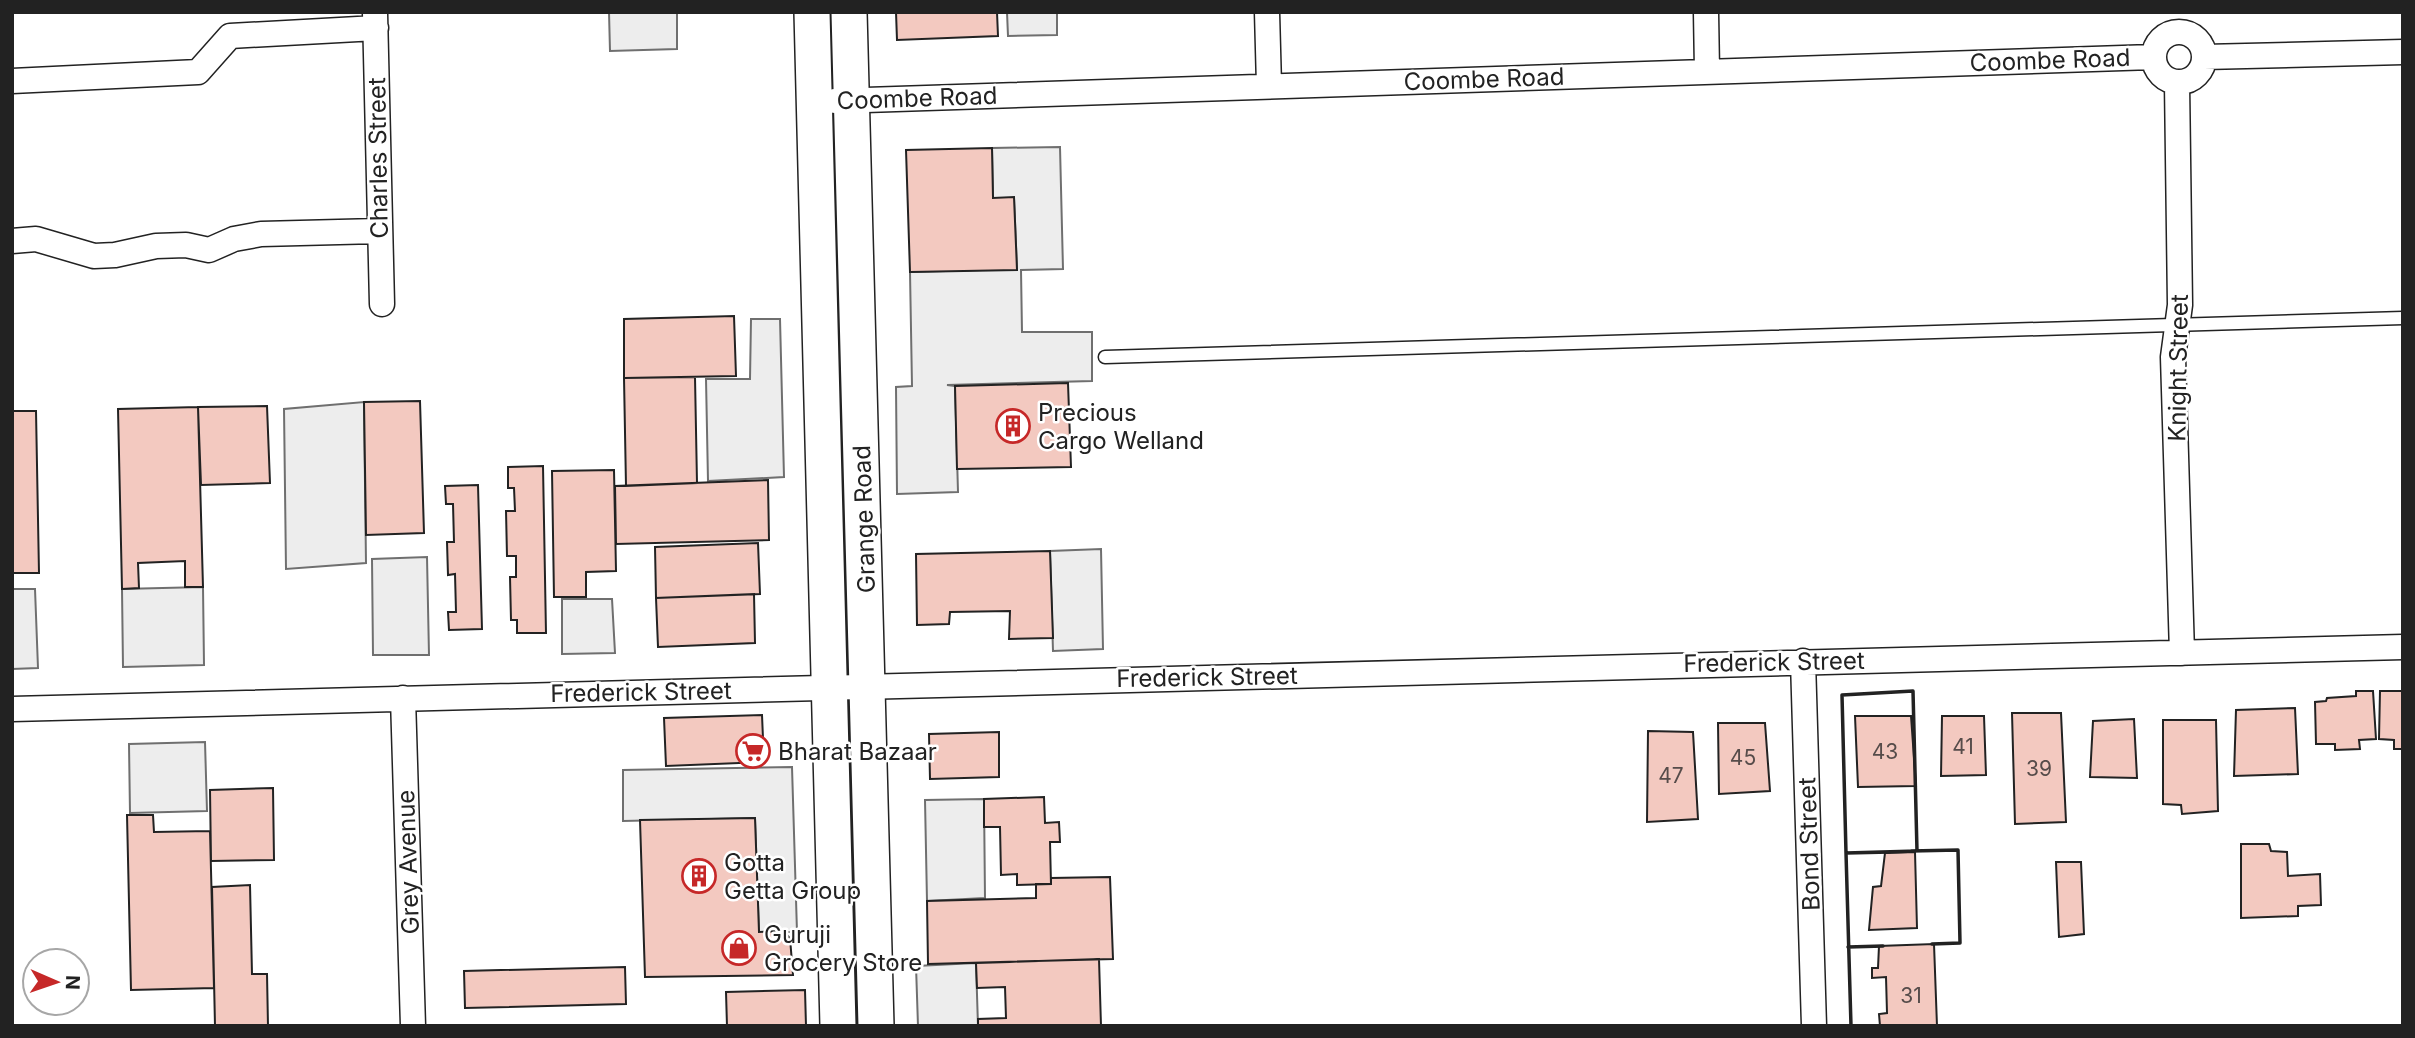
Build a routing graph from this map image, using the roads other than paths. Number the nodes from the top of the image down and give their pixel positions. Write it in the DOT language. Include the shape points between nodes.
graph roads {
  1 [pos="812,12"];
  2 [pos="849,12"];
  3 [pos="1267,12"];
  4 [pos="1706,12"];
  5 [pos="376,20"];
  6 [pos="2175,22"];
  7 [pos="2403,52"];
  8 [pos="2153,57"];
  9 [pos="2204,57"];
  10 [pos="1707,71"];
  11 [pos="12,81"];
  12 [pos="2177,83"];
  13 [pos="1269,86"];
  14 [pos="852,100"];
  15 [pos="814,102"];
  16 [pos="378,231"];
  17 [pos="12,241"];
  18 [pos="382,304"];
  19 [pos="2403,318"];
  20 [pos="2177,325"];
  21 [pos="1105,357"];
  22 [pos="2403,647"];
  23 [pos="2182,653"];
  24 [pos="1803,662"];
  25 [pos="869,686"];
  26 [pos="828,687"];
  27 [pos="403,698"];
  28 [pos="12,709"];
  29 [pos="413,1026"];
  30 [pos="838,1026"];
  31 [pos="876,1026"];
  32 [pos="1814,1026"];
  1 -- 15 [label="main road, Grange Road"];
  2 -- 14 [label="main road, Grange Road"];
  3 -- 13 [label="street"];
  4 -- 10 [label="street"];
  5 -- 11 [label="street" via="230,36 198,72"];
  5 -- 16 [label="street, Charles Street"];
  6 -- 8 [label="street"];
  6 -- 9 [label="street" via="2196,39"];
  7 -- 9 [label="street"];
  8 -- 10 [label="street, Coombe Road"];
  8 -- 12 [label="street" via="2159,74"];
  9 -- 12 [label="street" via="2197,74"];
  10 -- 13 [label="street, Coombe Road"];
  12 -- 20 [label="street, Knight Street"];
  13 -- 14 [label="street, Coombe Road"];
  14 -- 15 [label="street, Coombe Road"];
  14 -- 25 [label="main road, Grange Road"];
  15 -- 26 [label="main road, Grange Road"];
  16 -- 17 [label="street" via="261,234 209,250 156,246 94,256 36,239"];
  16 -- 18 [label="street, Charles Street"];
  19 -- 20 [label="lane"];
  20 -- 21 [label="lane"];
  20 -- 23 [label="street, Knight Street" via="2173,357"];
  22 -- 23 [label="street, Frederick Street"];
  23 -- 24 [label="street, Frederick Street"];
  24 -- 25 [label="street, Frederick Street"];
  24 -- 32 [label="street, Bond Street"];
  25 -- 26 [label="street, Frederick Street"];
  25 -- 31 [label="main road, Grange Road"];
  26 -- 27 [label="street, Frederick Street"];
  26 -- 30 [label="main road, Grange Road"];
  27 -- 28 [label="street, Frederick Street"];
  27 -- 29 [label="street, Grey Avenue"];
}
